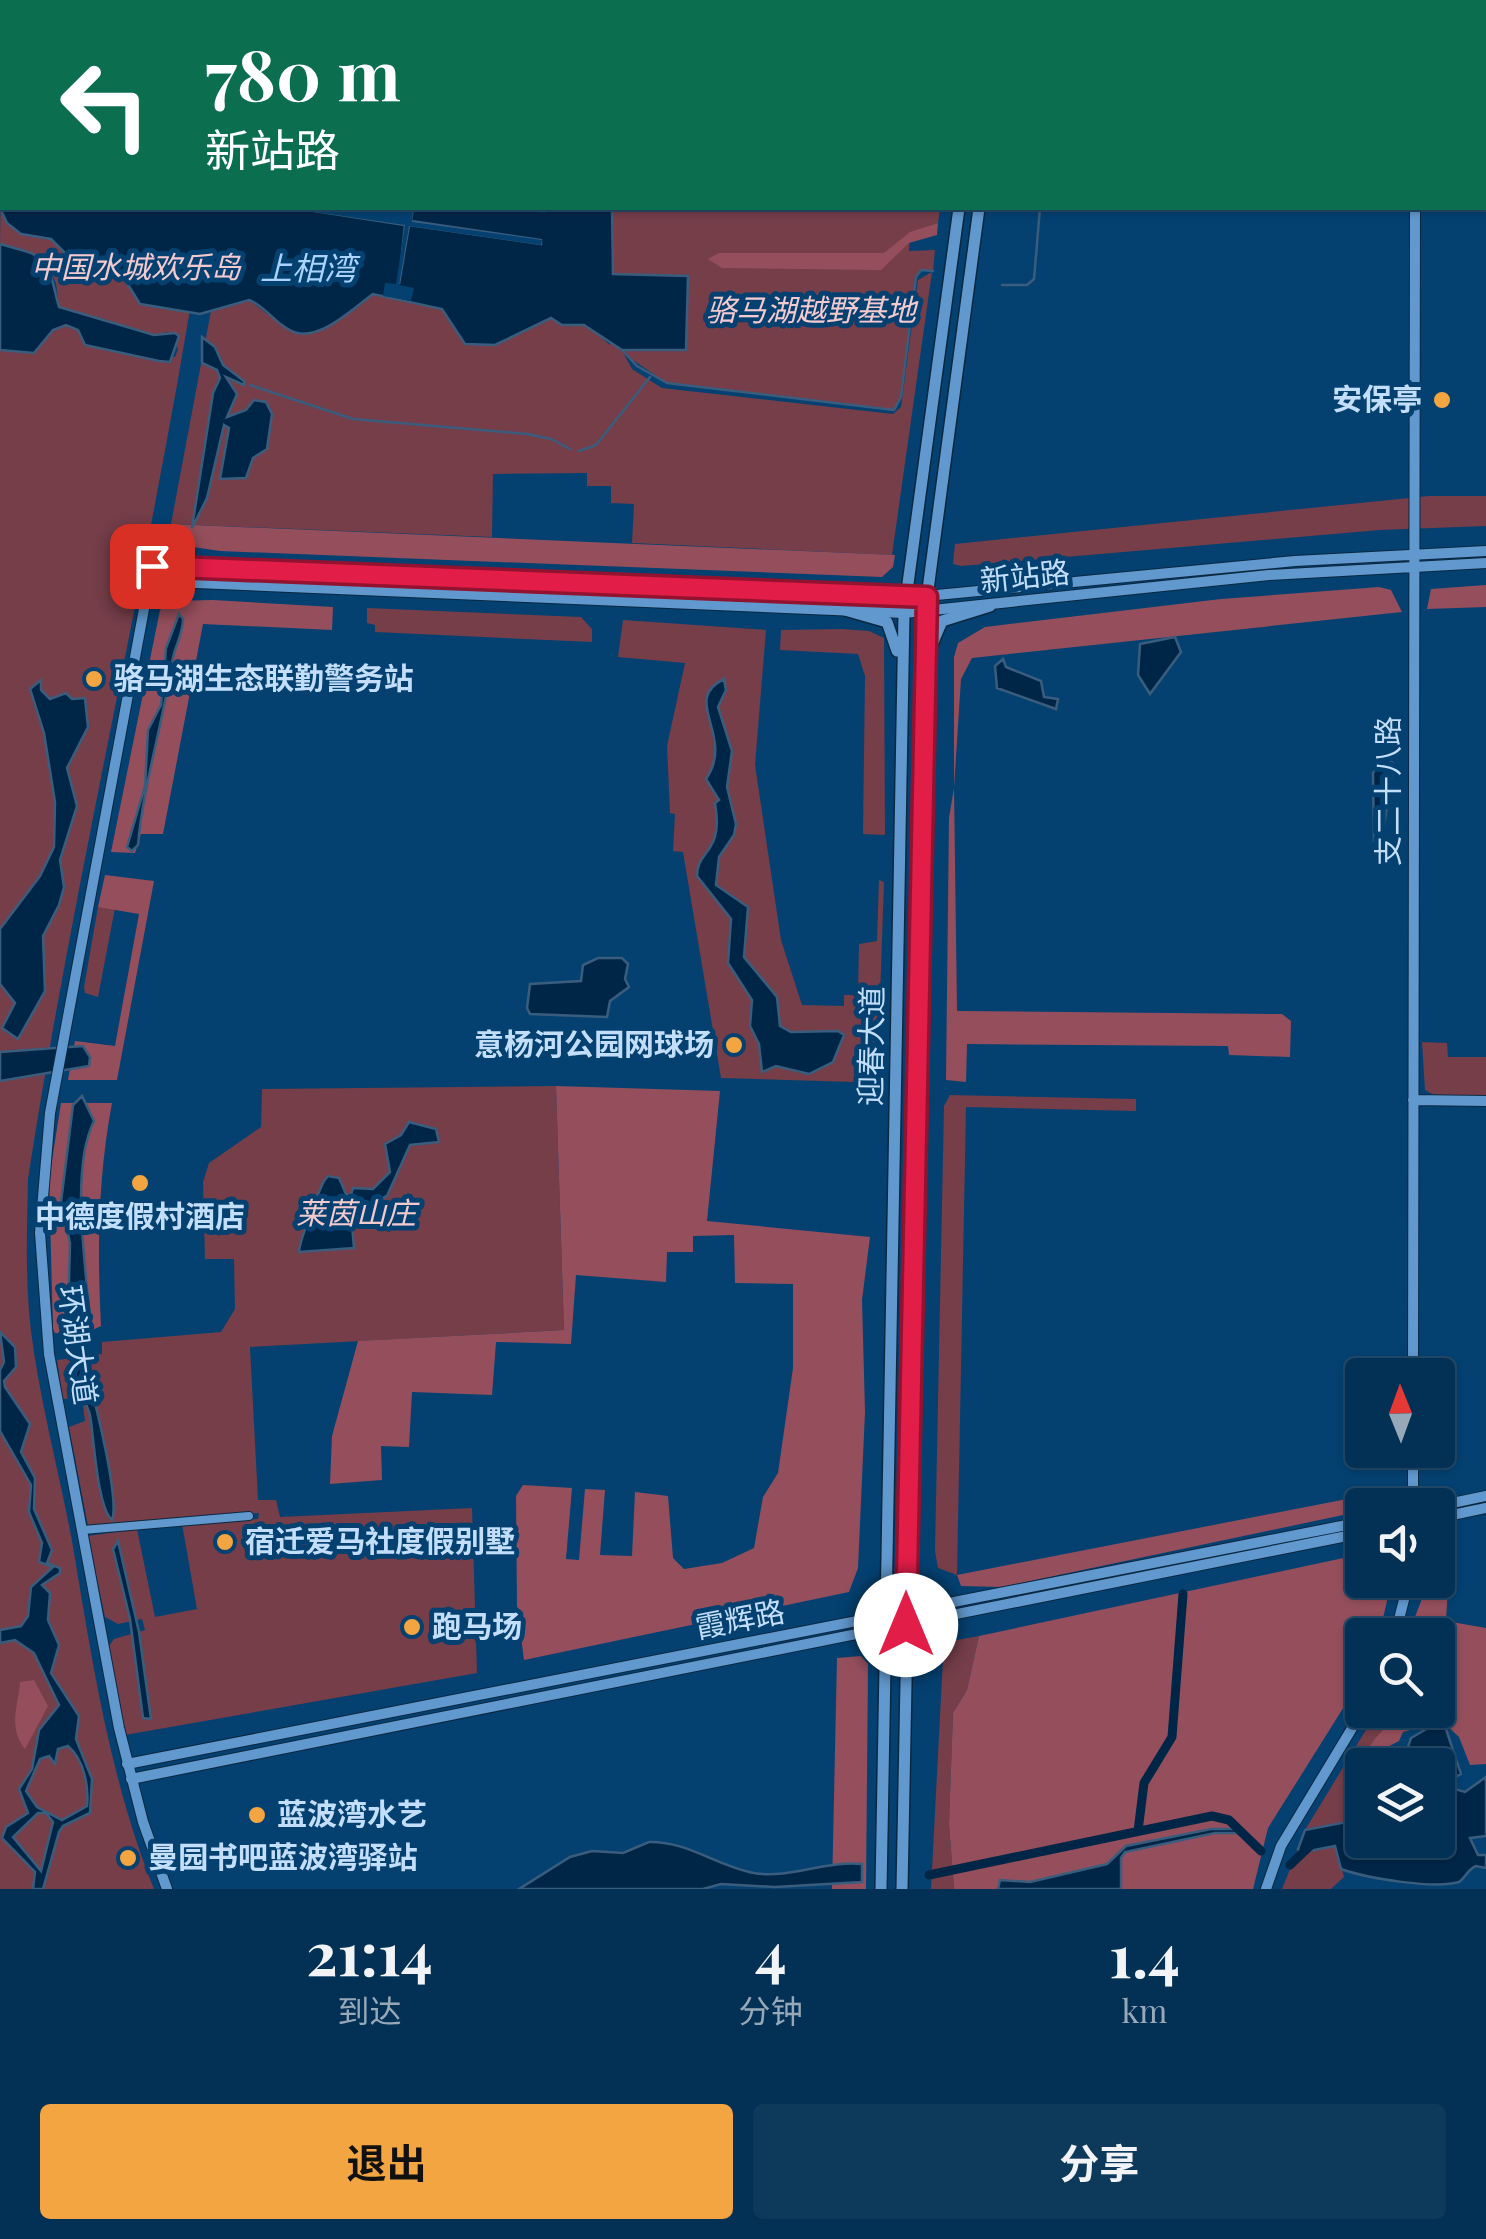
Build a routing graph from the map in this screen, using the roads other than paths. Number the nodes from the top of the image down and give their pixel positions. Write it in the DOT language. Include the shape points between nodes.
graph roads {
  1 [pos="959,210"];
  2 [pos="979,210"];
  3 [pos="1415,210"];
  4 [pos="1486,551"];
  5 [pos="1414,559"];
  6 [pos="1486,563"];
  7 [pos="152,566"];
  8 [pos="150,581"];
  9 [pos="927,597"];
  10 [pos="905,598"];
  11 [pos="990,606"];
  12 [pos="845,610"];
  13 [pos="904,612"];
  14 [pos="926,612"];
  15 [pos="904,681"];
  16 [pos="924,681"];
  17 [pos="920,752"];
  18 [pos="902,766"];
  19 [pos="1414,1100"];
  20 [pos="1486,1101"];
  21 [pos="1413,1358"];
  22 [pos="1486,1496"];
  23 [pos="1455,1502"];
  24 [pos="1486,1508"];
  25 [pos="1455,1514"];
  26 [pos="249,1516"];
  27 [pos="1345,1526"];
  28 [pos="888,1529"];
  29 [pos="906,1529"];
  30 [pos="83,1530"];
  31 [pos="1345,1537"];
  32 [pos="906,1618"];
  33 [pos="887,1623"];
  34 [pos="886,1699"];
  35 [pos="904,1700"];
  36 [pos="1352,1728"];
  37 [pos="127,1764"];
  38 [pos="131,1779"];
  39 [pos="167,1889"];
  40 [pos="881,1889"];
  41 [pos="902,1889"];
  42 [pos="1266,1889"];
  1 -- 10 [label="main road, 迎春大道"];
  2 -- 9 [label="main road, 迎春大道"];
  3 -- 5 [label="street, 支二十八路"];
  4 -- 5 [label="street, 新站路"];
  5 -- 6 [label="street, 新站路"];
  5 -- 9 [label="street, 新站路"];
  5 -- 11 [label="street, 新站路"];
  5 -- 19 [label="street, 支二十八路"];
  7 -- 8 [label="street, 环湖大道"];
  7 -- 10 [label="street, 新站路"];
  8 -- 12 [label="street, 新站路"];
  8 -- 30 [label="street, 环湖大道" via="40,1194 49,1354"];
  9 -- 10 [label="street, 新站路"];
  9 -- 14 [label="main road, 迎春大道"];
  10 -- 13 [label="main road, 迎春大道"];
  11 -- 14 [label="street, 新站路"];
  11 -- 17 [label="main road" via="936,627"];
  12 -- 13 [label="street, 新站路"];
  12 -- 18 [label="main road" via="878,616 897,640"];
  13 -- 14 [label="street, 新站路"];
  13 -- 15 [label="main road, 迎春大道"];
  14 -- 16 [label="main road, 迎春大道"];
  15 -- 16 [label="main road"];
  15 -- 18 [label="main road, 迎春大道"];
  16 -- 17 [label="main road, 迎春大道"];
  17 -- 29 [label="main road, 迎春大道"];
  18 -- 28 [label="main road, 迎春大道"];
  19 -- 20 [label="street"];
  19 -- 21 [label="street, 支二十八路"];
  22 -- 23 [label="street"];
  24 -- 25 [label="street"];
  26 -- 30 [label="street"];
  27 -- 32 [label="street, 霞辉路"];
  28 -- 29 [label="main road"];
  28 -- 33 [label="main road, 迎春大道"];
  29 -- 32 [label="main road, 迎春大道"];
  30 -- 37 [label="street, 环湖大道"];
  31 -- 32 [label="street, 霞辉路"];
  32 -- 33 [label="street, 霞辉路"];
  32 -- 35 [label="main road, 迎春大道"];
  33 -- 34 [label="main road, 迎春大道"];
  33 -- 37 [label="street, 霞辉路"];
  33 -- 38 [label="street, 霞辉路"];
  34 -- 35 [label="main road"];
  34 -- 40 [label="main road, 迎春大道"];
  35 -- 41 [label="main road, 迎春大道"];
  36 -- 42 [label="street" via="1281,1846"];
  37 -- 38 [label="street, 环湖大道"];
  38 -- 39 [label="street, 环湖大道"];
}
